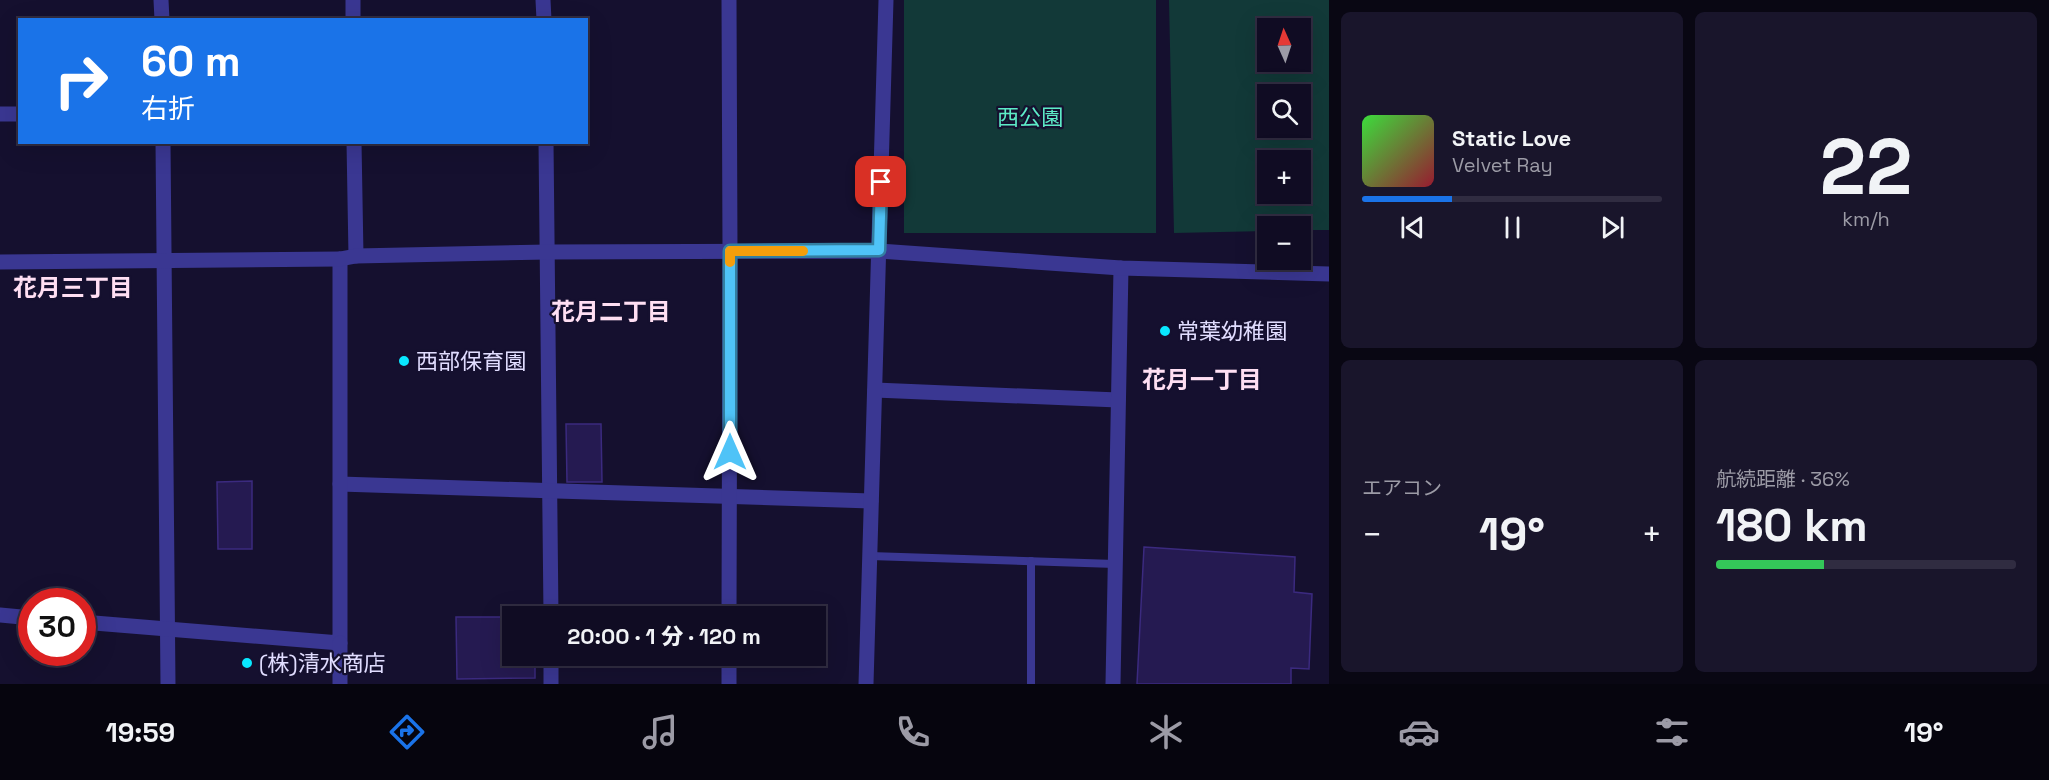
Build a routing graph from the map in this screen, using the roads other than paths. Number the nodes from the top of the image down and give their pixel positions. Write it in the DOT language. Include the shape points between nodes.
graph roads {
  1 [pos="161,0"];
  2 [pos="352,0"];
  3 [pos="543,0"];
  4 [pos="729,0"];
  5 [pos="886,0"];
  6 [pos="162,18"];
  7 [pos="353,18"];
  8 [pos="544,18"];
  9 [pos="0,114"];
  10 [pos="18,114"];
  11 [pos="163,144"];
  12 [pos="354,144"];
  13 [pos="546,144"];
  14 [pos="879,250"];
  15 [pos="730,251"];
  16 [pos="548,252"];
  17 [pos="348,257"];
  18 [pos="164,260"];
  19 [pos="0,262"];
  20 [pos="1121,268"];
  21 [pos="1329,274"];
  22 [pos="875,390"];
  23 [pos="1118,400"];
  24 [pos="340,484"];
  25 [pos="550,491"];
  26 [pos="729,496"];
  27 [pos="872,501"];
  28 [pos="870,556"];
  29 [pos="1031,561"];
  30 [pos="1115,564"];
  31 [pos="551,606"];
  32 [pos="729,606"];
  33 [pos="0,615"];
  34 [pos="18,617"];
  35 [pos="96,623"];
  36 [pos="168,629"];
  37 [pos="340,644"];
  38 [pos="551,666"];
  39 [pos="729,666"];
  40 [pos="168,684"];
  41 [pos="340,684"];
  42 [pos="551,684"];
  43 [pos="729,684"];
  44 [pos="866,684"];
  45 [pos="1031,684"];
  46 [pos="1113,684"];
  1 -- 6 [label="street"];
  2 -- 7 [label="street"];
  3 -- 8 [label="street"];
  4 -- 15 [label="street"];
  5 -- 14 [label="street"];
  9 -- 10 [label="street"];
  11 -- 18 [label="street"];
  12 -- 17 [label="street"];
  13 -- 16 [label="street"];
  14 -- 15 [label="street"];
  14 -- 20 [label="street"];
  14 -- 22 [label="street"];
  15 -- 16 [label="street"];
  15 -- 26 [label="street"];
  16 -- 17 [label="street"];
  16 -- 25 [label="street"];
  17 -- 18 [label="street"];
  17 -- 24 [label="street"];
  18 -- 19 [label="street"];
  18 -- 36 [label="street"];
  20 -- 21 [label="street"];
  20 -- 23 [label="street"];
  22 -- 23 [label="street"];
  22 -- 27 [label="street"];
  23 -- 30 [label="street"];
  24 -- 25 [label="street"];
  24 -- 37 [label="street"];
  25 -- 26 [label="street"];
  25 -- 31 [label="street"];
  26 -- 27 [label="street"];
  26 -- 32 [label="street"];
  27 -- 28 [label="street"];
  28 -- 29 [label="lane"];
  28 -- 44 [label="street"];
  29 -- 30 [label="lane"];
  29 -- 45 [label="lane"];
  30 -- 46 [label="street"];
  33 -- 34 [label="street"];
  35 -- 36 [label="street"];
  36 -- 37 [label="street"];
  36 -- 40 [label="street"];
  37 -- 41 [label="street"];
  38 -- 42 [label="street"];
  39 -- 43 [label="street"];
}
